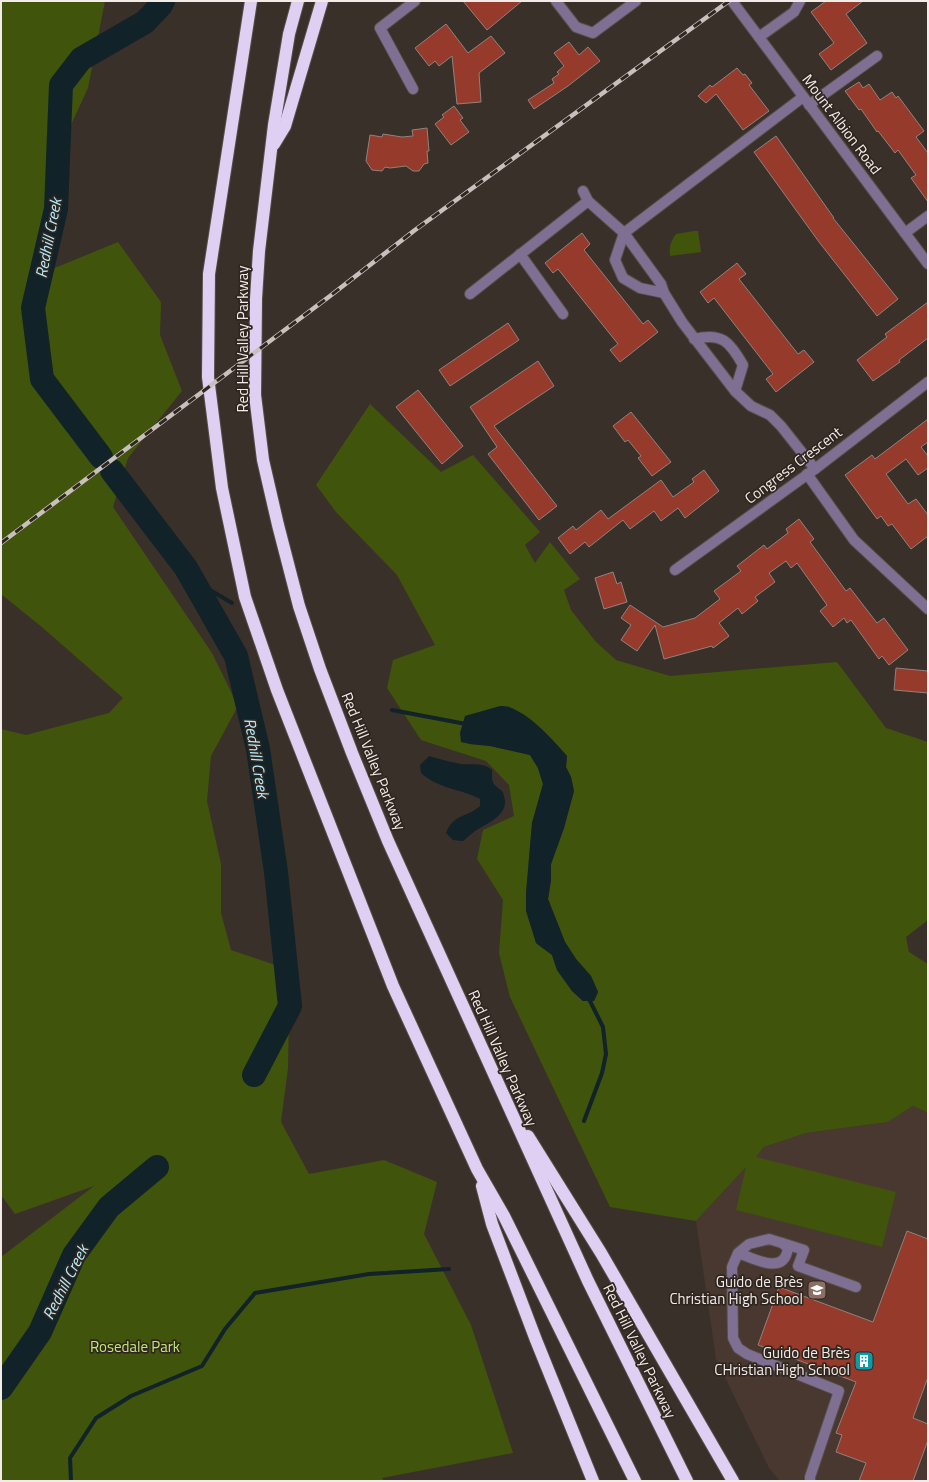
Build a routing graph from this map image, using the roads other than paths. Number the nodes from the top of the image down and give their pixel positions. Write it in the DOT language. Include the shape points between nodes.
graph roads {
  1 [pos="250,1"];
  2 [pos="298,1"];
  3 [pos="322,1"];
  4 [pos="415,1"];
  5 [pos="556,1"];
  6 [pos="636,1"];
  7 [pos="732,1"];
  8 [pos="800,1"];
  9 [pos="759,37"];
  10 [pos="877,56"];
  11 [pos="413,88"];
  12 [pos="806,101"];
  13 [pos="271,148"];
  14 [pos="583,191"];
  15 [pos="588,200"];
  16 [pos="928,216"];
  17 [pos="624,233"];
  18 [pos="905,233"];
  19 [pos="520,254"];
  20 [pos="928,264"];
  21 [pos="664,293"];
  22 [pos="470,294"];
  23 [pos="563,314"];
  24 [pos="694,339"];
  25 [pos="928,382"];
  26 [pos="735,392"];
  27 [pos="811,472"];
  28 [pos="675,570"];
  29 [pos="928,610"];
  30 [pos="501,1093"];
  31 [pos="477,1169"];
  32 [pos="782,1243"];
  33 [pos="738,1253"];
  34 [pos="856,1287"];
  35 [pos="592,1481"];
  36 [pos="635,1481"];
  37 [pos="687,1481"];
  38 [pos="733,1481"];
  39 [pos="810,1481"];
  1 -- 31 [label="highway, Red Hill Valley Parkway" via="208,274 208,377 222,488 245,597 277,690 393,986"];
  2 -- 13 [label="highway, Red Hill Valley Parkway" via="289,34"];
  3 -- 13 [label="highway" via="285,126"];
  4 -- 11 [label="street" via="380,28"];
  5 -- 6 [label="street" via="576,27 593,33"];
  7 -- 9 [label="street, Mount Albion Road"];
  8 -- 9 [label="street" via="794,12"];
  9 -- 12 [label="street, Mount Albion Road"];
  10 -- 12 [label="street"];
  12 -- 17 [label="street"];
  12 -- 18 [label="street, Mount Albion Road"];
  13 -- 30 [label="highway, Red Hill Valley Parkway" via="258,250 255,395 263,460 278,525 299,606 352,753 388,841"];
  14 -- 15 [label="street"];
  15 -- 17 [label="street"];
  15 -- 19 [label="street"];
  16 -- 18 [label="street"];
  17 -- 21 [label="street" via="661,284"];
  17 -- 21 [label="street" via="615,260 623,278 640,288"];
  18 -- 20 [label="street, Mount Albion Road"];
  19 -- 22 [label="street"];
  19 -- 23 [label="street"];
  21 -- 24 [label="street"];
  24 -- 26 [label="street"];
  24 -- 26 [label="street" via="706,336 722,338 734,349 743,365"];
  25 -- 27 [label="street, Congress Crescent"];
  26 -- 27 [label="street" via="751,406 770,415 781,426"];
  27 -- 28 [label="street, Congress Crescent"];
  27 -- 29 [label="street" via="854,540"];
  30 -- 37 [label="highway, Red Hill Valley Parkway" via="588,1281"];
  30 -- 38 [label="highway" via="601,1254"];
  31 -- 35 [label="highway" via="492,1224"];
  31 -- 36 [label="highway, Red Hill Valley Parkway" via="504,1216"];
  32 -- 33 [label="street" via="769,1239 749,1244"];
  32 -- 33 [label="street" via="788,1248 788,1254 782,1262 772,1265"];
  32 -- 34 [label="street" via="804,1250 798,1266"];
  33 -- 39 [label="street" via="732,1267 733,1338 738,1348 839,1391"];
}
